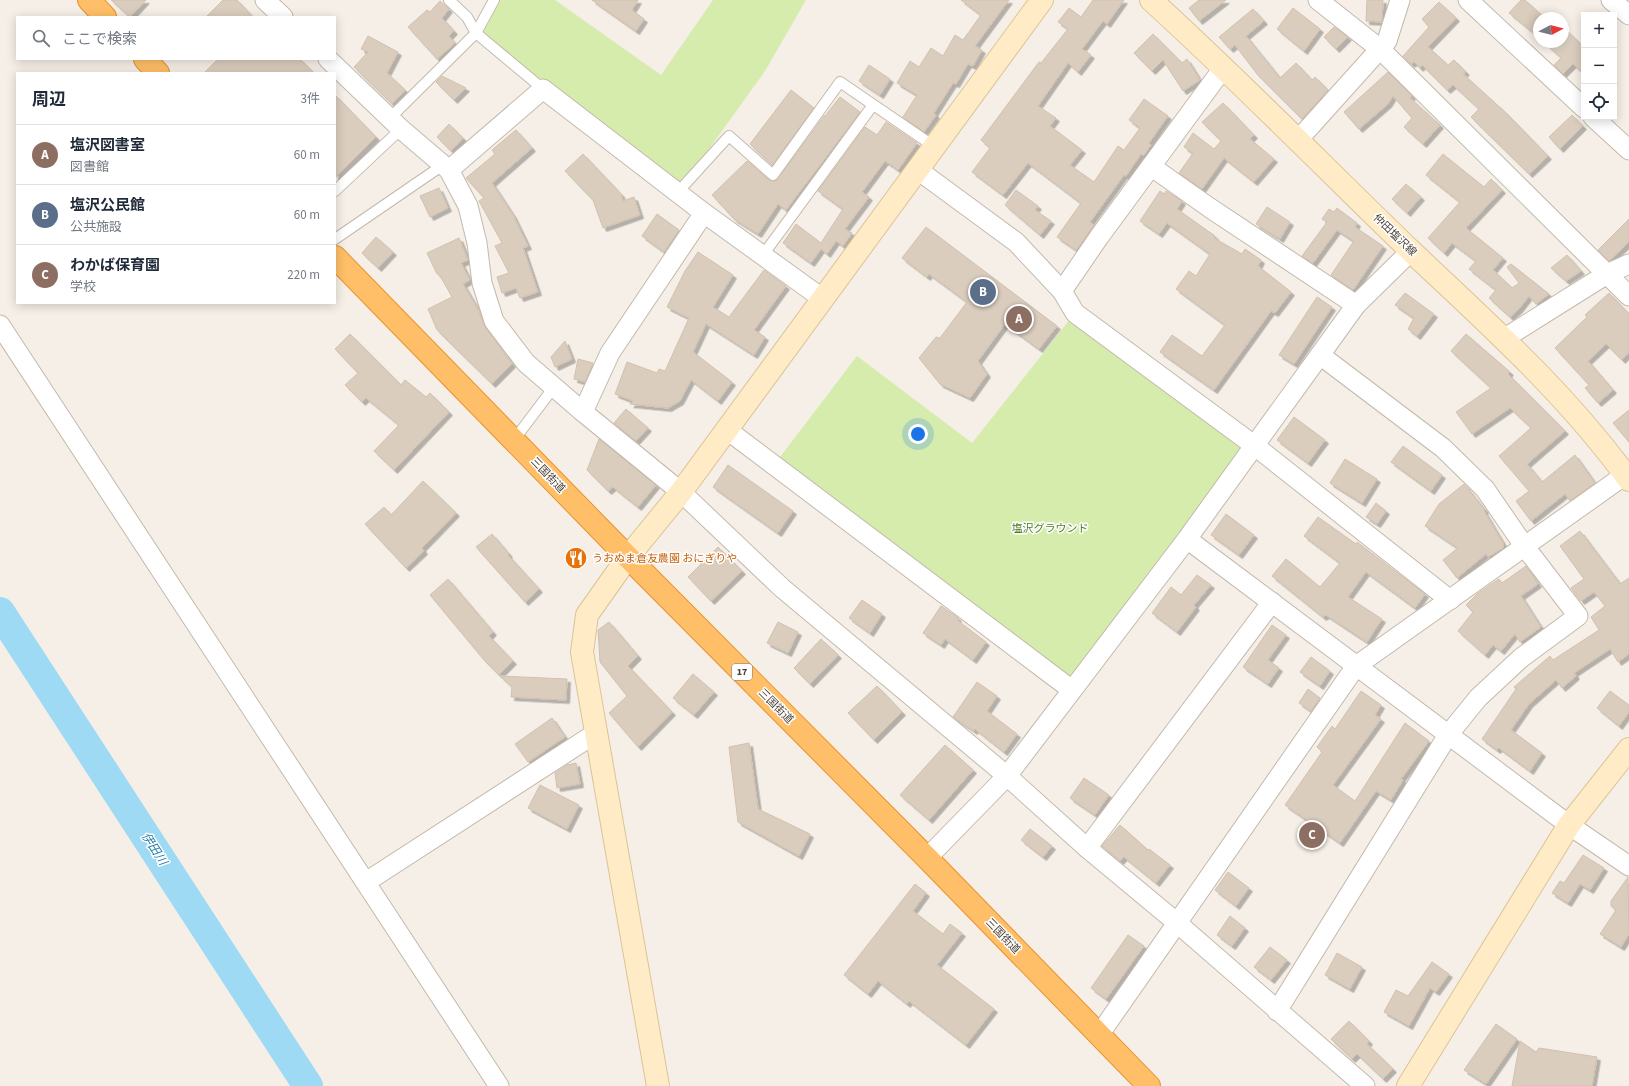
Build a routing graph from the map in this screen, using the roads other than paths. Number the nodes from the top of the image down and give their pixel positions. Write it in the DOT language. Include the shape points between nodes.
graph roads {
  1 [pos="89,0"];
  2 [pos="265,0"];
  3 [pos="449,0"];
  4 [pos="494,0"];
  5 [pos="1042,0"];
  6 [pos="1151,0"];
  7 [pos="1318,0"];
  8 [pos="1400,0"];
  9 [pos="1468,0"];
  10 [pos="1611,0"];
  11 [pos="1629,15"];
  12 [pos="104,16"];
  13 [pos="282,16"];
  14 [pos="476,33"];
  15 [pos="1380,49"];
  16 [pos="146,60"];
  17 [pos="329,60"];
  18 [pos="1224,67"];
  19 [pos="157,72"];
  20 [pos="543,89"];
  21 [pos="873,105"];
  22 [pos="1581,105"];
  23 [pos="1596,120"];
  24 [pos="395,123"];
  25 [pos="1298,140"];
  26 [pos="935,147"];
  27 [pos="1629,150"];
  28 [pos="1152,167"];
  29 [pos="446,168"];
  30 [pos="918,170"];
  31 [pos="336,191"];
  32 [pos="678,192"];
  33 [pos="704,213"];
  34 [pos="336,238"];
  35 [pos="1411,251"];
  36 [pos="763,255"];
  37 [pos="336,258"];
  38 [pos="1629,264"];
  39 [pos="1607,274"];
  40 [pos="1062,291"];
  41 [pos="1629,296"];
  42 [pos="823,298"];
  43 [pos="1356,305"];
  44 [pos="0,325"];
  45 [pos="1505,338"];
  46 [pos="1320,355"];
  47 [pos="554,387"];
  48 [pos="583,412"];
  49 [pos="726,429"];
  50 [pos="514,440"];
  51 [pos="1255,446"];
  52 [pos="1627,477"];
  53 [pos="681,492"];
  54 [pos="1187,539"];
  55 [pos="1525,547"];
  56 [pos="628,557"];
  57 [pos="1450,600"];
  58 [pos="1272,602"];
  59 [pos="1356,666"];
  60 [pos="1072,690"];
  61 [pos="596,733"];
  62 [pos="1448,735"];
  63 [pos="1629,749"];
  64 [pos="1007,776"];
  65 [pos="1569,825"];
  66 [pos="1087,848"];
  67 [pos="927,858"];
  68 [pos="1629,866"];
  69 [pos="366,882"];
  70 [pos="1176,922"];
  71 [pos="1277,1011"];
  72 [pos="1099,1035"];
  73 [pos="499,1086"];
  74 [pos="658,1086"];
  75 [pos="1149,1086"];
  76 [pos="1365,1086"];
  77 [pos="1408,1086"];
  1 -- 12 [label="highway"];
  2 -- 13 [label="street"];
  3 -- 14 [label="lane" via="467,18"];
  4 -- 14 [label="lane"];
  5 -- 26 [label="street"];
  6 -- 18 [label="street, 仲田塩沢線"];
  7 -- 15 [label="street"];
  8 -- 15 [label="street" via="1387,41"];
  9 -- 22 [label="street"];
  10 -- 11 [label="street"];
  14 -- 20 [label="lane"];
  14 -- 24 [label="lane"];
  15 -- 25 [label="street"];
  15 -- 39 [label="street"];
  16 -- 19 [label="highway"];
  17 -- 24 [label="street"];
  18 -- 25 [label="street, 仲田塩沢線"];
  18 -- 28 [label="street"];
  20 -- 29 [label="street"];
  20 -- 32 [label="street"];
  21 -- 26 [label="lane"];
  21 -- 32 [label="lane" via="840,82 773,175 729,136"];
  21 -- 36 [label="lane"];
  23 -- 27 [label="street"];
  24 -- 29 [label="street"];
  24 -- 31 [label="lane"];
  25 -- 35 [label="street, 仲田塩沢線"];
  26 -- 30 [label="street"];
  28 -- 40 [label="street"];
  28 -- 43 [label="street"];
  29 -- 34 [label="lane"];
  29 -- 47 [label="street" via="468,206 482,283 494,321 526,363"];
  30 -- 40 [label="street" via="1016,242"];
  30 -- 42 [label="street"];
  32 -- 33 [label="street"];
  33 -- 36 [label="street"];
  33 -- 48 [label="street" via="610,353"];
  35 -- 43 [label="street"];
  35 -- 45 [label="street, 仲田塩沢線"];
  36 -- 42 [label="street"];
  37 -- 50 [label="highway, 三国街道 / 17"];
  38 -- 39 [label="street"];
  39 -- 41 [label="street"];
  39 -- 45 [label="street"];
  40 -- 51 [label="street" via="1075,313"];
  42 -- 49 [label="street"];
  43 -- 46 [label="street"];
  44 -- 69 [label="street"];
  45 -- 52 [label="street, 仲田塩沢線" via="1576,414"];
  46 -- 51 [label="street"];
  46 -- 55 [label="street" via="1443,448 1485,489"];
  47 -- 48 [label="street"];
  47 -- 50 [label="lane"];
  48 -- 53 [label="street"];
  49 -- 53 [label="street"];
  49 -- 60 [label="street"];
  50 -- 56 [label="highway, 三国街道 / 17"];
  51 -- 54 [label="street"];
  51 -- 57 [label="street"];
  52 -- 55 [label="street"];
  53 -- 56 [label="street"];
  53 -- 64 [label="street" via="782,588"];
  54 -- 58 [label="street"];
  54 -- 60 [label="street"];
  55 -- 57 [label="street"];
  55 -- 62 [label="street" via="1578,616 1521,658 1478,698"];
  56 -- 61 [label="street" via="587,616 582,652"];
  56 -- 67 [label="highway, 三国街道 / 17"];
  57 -- 59 [label="street"];
  58 -- 59 [label="street"];
  58 -- 66 [label="street"];
  59 -- 62 [label="street"];
  59 -- 70 [label="street"];
  60 -- 64 [label="street"];
  61 -- 69 [label="street"];
  61 -- 74 [label="street"];
  62 -- 65 [label="street"];
  62 -- 71 [label="street"];
  63 -- 65 [label="street"];
  64 -- 66 [label="street"];
  64 -- 67 [label="street"];
  65 -- 68 [label="street"];
  65 -- 77 [label="street"];
  66 -- 70 [label="street"];
  67 -- 72 [label="highway, 三国街道 / 17"];
  69 -- 73 [label="street"];
  70 -- 71 [label="street"];
  70 -- 72 [label="street"];
  71 -- 76 [label="street"];
  72 -- 75 [label="highway, 三国街道 / 17"];
}
